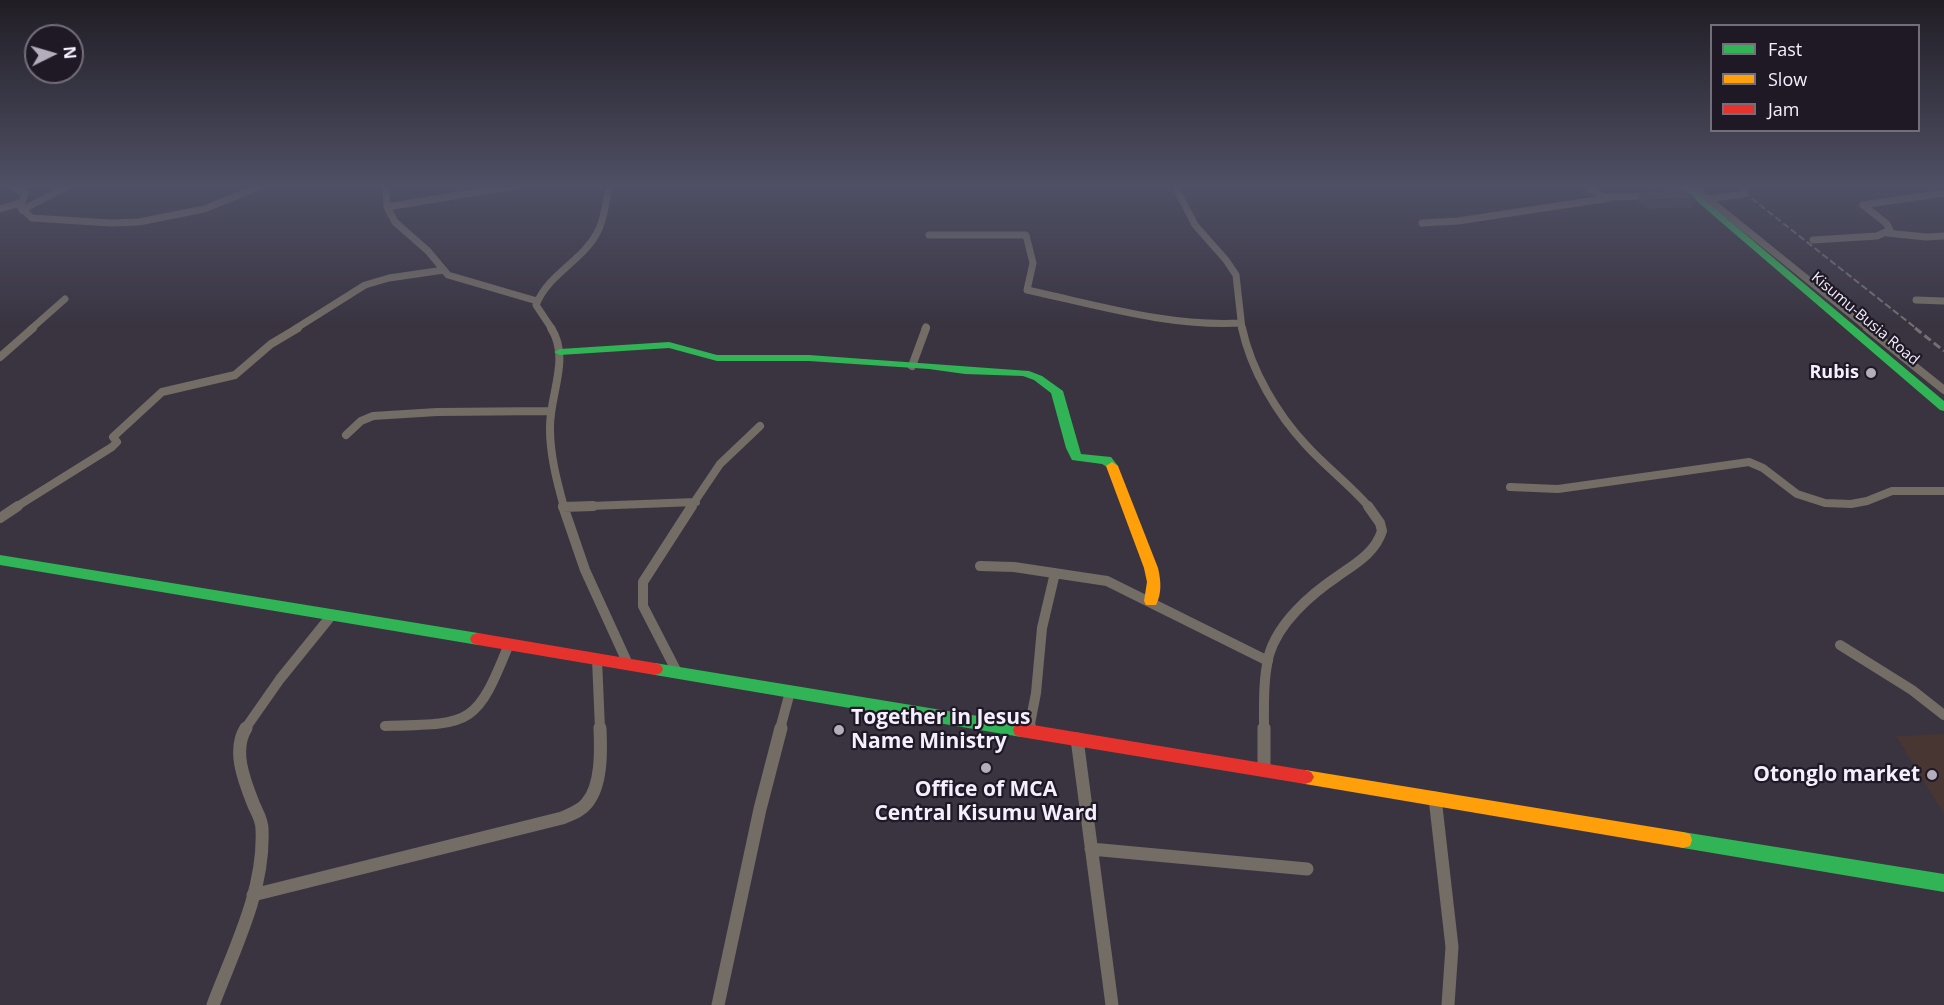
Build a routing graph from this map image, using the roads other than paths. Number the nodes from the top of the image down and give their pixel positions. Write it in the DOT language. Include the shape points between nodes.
graph roads {
  1 [pos="405,233"];
  2 [pos="598,233"];
  3 [pos="1201,233"];
  4 [pos="1743,233"];
  5 [pos="1746,233"];
  6 [pos="1887,233"];
  7 [pos="929,235"];
  8 [pos="1944,236"];
  9 [pos="1813,240"];
  10 [pos="444,270"];
  11 [pos="65,299"];
  12 [pos="1916,300"];
  13 [pos="537,301"];
  14 [pos="1944,301"];
  15 [pos="1241,323"];
  16 [pos="926,327"];
  17 [pos="560,352"];
  18 [pos="0,357"];
  19 [pos="912,366"];
  20 [pos="1944,390"];
  21 [pos="1944,407"];
  22 [pos="550,411"];
  23 [pos="760,426"];
  24 [pos="346,435"];
  25 [pos="1510,487"];
  26 [pos="1944,491"];
  27 [pos="696,502"];
  28 [pos="563,507"];
  29 [pos="0,518"];
  30 [pos="0,561"];
  31 [pos="980,566"];
  32 [pos="1055,573"];
  33 [pos="1151,601"];
  34 [pos="331,616"];
  35 [pos="509,644"];
  36 [pos="1840,645"];
  37 [pos="597,658"];
  38 [pos="1268,661"];
  39 [pos="628,664"];
  40 [pos="677,672"];
  41 [pos="790,692"];
  42 [pos="1944,715"];
  43 [pos="385,726"];
  44 [pos="1029,731"];
  45 [pos="1077,739"];
  46 [pos="1264,770"];
  47 [pos="1435,798"];
  48 [pos="1091,849"];
  49 [pos="1307,869"];
  50 [pos="1944,883"];
  51 [pos="253,894"];
  52 [pos="213,1005"];
  53 [pos="718,1005"];
  54 [pos="1112,1005"];
  55 [pos="1448,1005"];
  1 -- 10 [label="street" via="428,250"];
  2 -- 13 [label="street"];
  3 -- 15 [label="street" via="1236,274"];
  4 -- 21 [label="main road, Kisumu-Busia Road"];
  5 -- 20 [label="street"];
  6 -- 8 [label="street"];
  6 -- 9 [label="street"];
  7 -- 15 [label="street" via="1026,235 1033,263 1027,290 1208,325"];
  10 -- 13 [label="street" via="452,278"];
  10 -- 29 [label="street" via="365,285 271,344 235,375 162,392 113,437 117,442 112,447"];
  11 -- 18 [label="street"];
  12 -- 14 [label="street"];
  13 -- 17 [label="street"];
  15 -- 38 [label="street" via="1254,366 1293,429 1376,513 1382,529 1371,550 1293,616 1273,644"];
  16 -- 19 [label="street"];
  17 -- 19 [label="main road" via="669,345 717,358 809,358"];
  17 -- 22 [label="street"];
  19 -- 33 [label="main road" via="1032,374 1057,391 1075,453 1085,459 1106,460 1113,468 1151,568"];
  22 -- 24 [label="street" via="373,416"];
  22 -- 28 [label="street"];
  23 -- 27 [label="street" via="720,464"];
  25 -- 26 [label="street" via="1558,489 1749,462 1797,494 1825,503 1851,504 1892,491"];
  27 -- 28 [label="street"];
  27 -- 40 [label="street" via="643,582 643,606"];
  28 -- 39 [label="street" via="591,588"];
  30 -- 34 [label="main road"];
  31 -- 32 [label="street"];
  32 -- 33 [label="street" via="1107,581"];
  32 -- 44 [label="street" via="1042,628"];
  33 -- 38 [label="street"];
  34 -- 35 [label="main road"];
  34 -- 51 [label="street" via="250,721 239,742 262,827"];
  35 -- 37 [label="main road"];
  35 -- 43 [label="street" via="488,693 472,713 444,722"];
  36 -- 42 [label="street"];
  37 -- 39 [label="main road"];
  37 -- 51 [label="street" via="598,769 596,789 582,809 562,819"];
  38 -- 46 [label="street"];
  39 -- 40 [label="main road"];
  40 -- 41 [label="main road"];
  41 -- 44 [label="main road"];
  41 -- 53 [label="street" via="760,809"];
  44 -- 45 [label="main road"];
  45 -- 46 [label="main road"];
  45 -- 48 [label="street"];
  46 -- 47 [label="main road"];
  47 -- 50 [label="main road"];
  47 -- 55 [label="street" via="1452,947"];
  48 -- 49 [label="street"];
  48 -- 54 [label="street"];
  51 -- 52 [label="street"];
}
